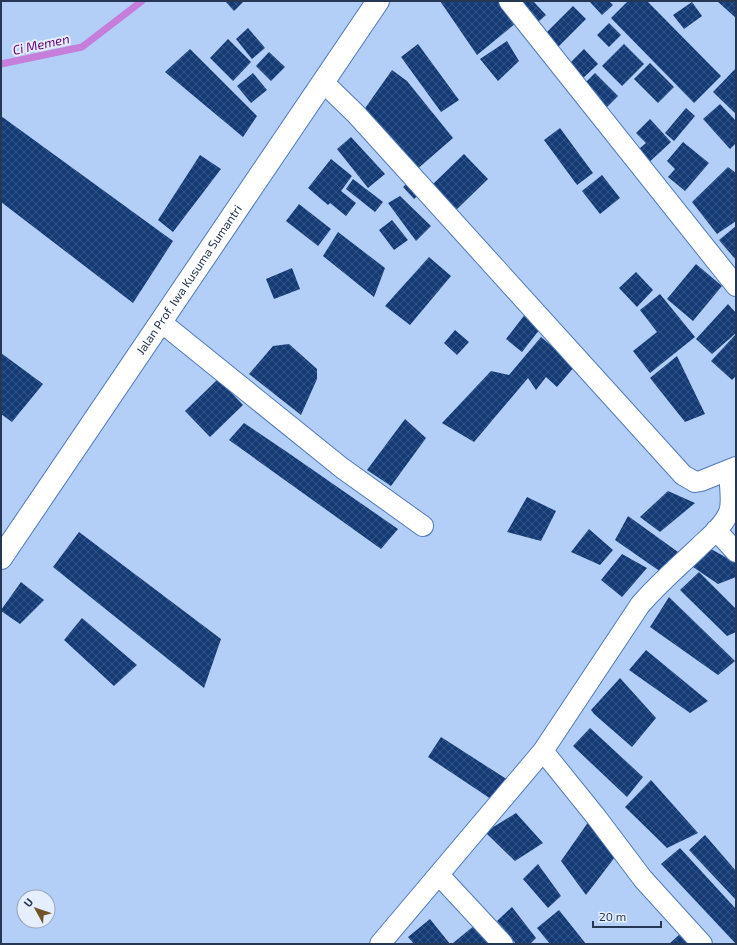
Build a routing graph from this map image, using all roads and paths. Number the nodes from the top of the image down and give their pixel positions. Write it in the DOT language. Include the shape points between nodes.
graph roads {
  1 [pos="378,1"];
  2 [pos="509,1"];
  3 [pos="323,82"];
  4 [pos="736,286"];
  5 [pos="161,322"];
  6 [pos="733,468"];
  7 [pos="423,526"];
  8 [pos="716,530"];
  9 [pos="736,552"];
  10 [pos="1,558"];
  11 [pos="543,751"];
  12 [pos="439,875"];
  13 [pos="380,944"];
  14 [pos="503,944"];
  15 [pos="702,944"];
  1 -- 3 [label="main road, Jalan Prof. Iwa Kusuma Sumantri"];
  2 -- 4 [label="street"];
  3 -- 5 [label="main road, Jalan Prof. Iwa Kusuma Sumantri"];
  3 -- 6 [label="street" via="356,114 683,476 695,482"];
  5 -- 7 [label="street" via="342,468"];
  5 -- 10 [label="main road, Jalan Prof. Iwa Kusuma Sumantri"];
  6 -- 8 [label="street" via="730,511"];
  8 -- 9 [label="street"];
  8 -- 11 [label="street" via="640,605"];
  11 -- 12 [label="street"];
  11 -- 15 [label="street" via="598,818 643,879"];
  12 -- 13 [label="street"];
  12 -- 14 [label="street"];
}
